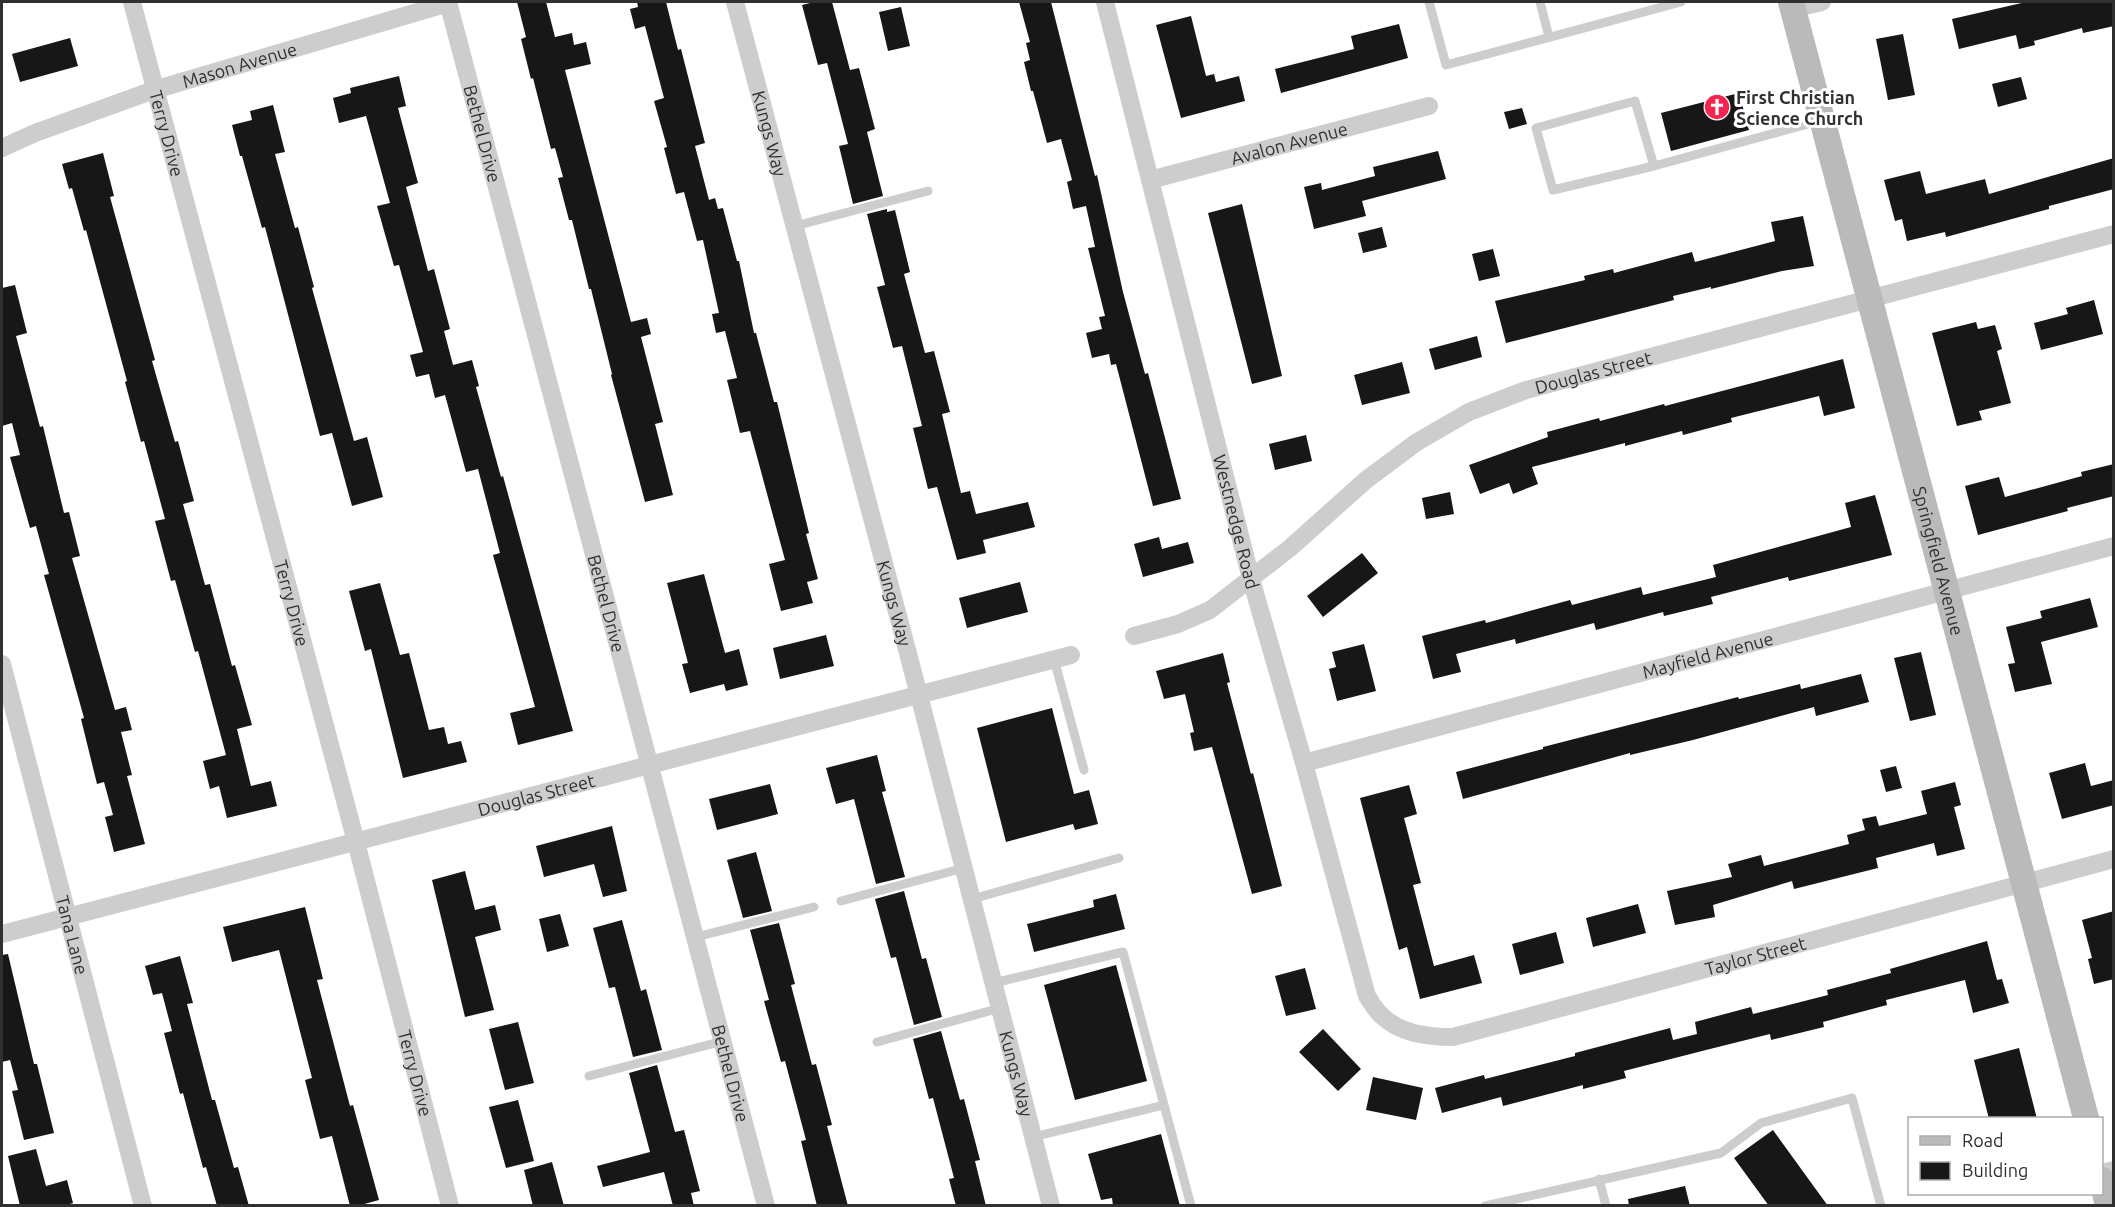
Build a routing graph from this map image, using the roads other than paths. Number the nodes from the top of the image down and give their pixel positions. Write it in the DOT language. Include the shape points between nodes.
graph roads {
  1 [pos="132,2"];
  2 [pos="448,2"];
  3 [pos="735,2"];
  4 [pos="1105,2"];
  5 [pos="1429,2"];
  6 [pos="1540,2"];
  7 [pos="1681,2"];
  8 [pos="1822,2"];
  9 [pos="1792,5"];
  10 [pos="1549,37"];
  11 [pos="154,90"];
  12 [pos="1429,106"];
  13 [pos="1823,120"];
  14 [pos="2,148"];
  15 [pos="1654,166"];
  16 [pos="1150,180"];
  17 [pos="928,191"];
  18 [pos="795,226"];
  19 [pos="2114,234"];
  20 [pos="1870,298"];
  21 [pos="2114,546"];
  22 [pos="1251,579"];
  23 [pos="1946,590"];
  24 [pos="1134,636"];
  25 [pos="1063,657"];
  26 [pos="2,664"];
  27 [pos="919,694"];
  28 [pos="1304,763"];
  29 [pos="650,765"];
  30 [pos="1084,770"];
  31 [pos="356,842"];
  32 [pos="1119,858"];
  33 [pos="2114,859"];
  34 [pos="964,868"];
  35 [pos="2024,882"];
  36 [pos="972,899"];
  37 [pos="841,901"];
  38 [pos="814,908"];
  39 [pos="69,917"];
  40 [pos="2,934"];
  41 [pos="696,937"];
  42 [pos="994,983"];
  43 [pos="1000,1008"];
  44 [pos="1396,1026"];
  45 [pos="723,1041"];
  46 [pos="877,1042"];
  47 [pos="589,1076"];
  48 [pos="1164,1105"];
  49 [pos="2084,1117"];
  50 [pos="1033,1137"];
  51 [pos="1599,1179"];
  52 [pos="2103,1184"];
  53 [pos="143,1206"];
  54 [pos="450,1206"];
  55 [pos="766,1206"];
  56 [pos="1051,1206"];
  57 [pos="1191,1206"];
  58 [pos="1485,1206"];
  59 [pos="1606,1206"];
  60 [pos="1881,1206"];
  61 [pos="2108,1206"];
  1 -- 11 [label="street, Terry Drive"];
  2 -- 11 [label="street, Mason Avenue"];
  2 -- 29 [label="street, Bethel Drive"];
  3 -- 18 [label="street, Kungs Way"];
  4 -- 16 [label="street, Westnedge Road"];
  5 -- 10 [label="lane" via="1446,65"];
  6 -- 10 [label="lane"];
  7 -- 10 [label="lane"];
  8 -- 9 [label="street"];
  9 -- 13 [label="street, Springfield Avenue"];
  11 -- 14 [label="street, Mason Avenue"];
  11 -- 31 [label="street, Terry Drive"];
  12 -- 16 [label="street, Avalon Avenue"];
  13 -- 15 [label="lane"];
  13 -- 20 [label="street, Springfield Avenue"];
  15 -- 15 [label="lane" via="1635,101 1536,128 1553,190"];
  16 -- 22 [label="street, Westnedge Road"];
  17 -- 18 [label="lane"];
  18 -- 27 [label="street, Kungs Way"];
  19 -- 20 [label="street, Douglas Street"];
  20 -- 22 [label="street, Douglas Street" via="1526,390 1469,412 1417,442 1366,480"];
  20 -- 23 [label="street, Springfield Avenue"];
  21 -- 23 [label="street, Mayfield Avenue"];
  22 -- 24 [label="street, Douglas Street" via="1210,610"];
  22 -- 28 [label="street, Westnedge Road"];
  23 -- 28 [label="street, Mayfield Avenue"];
  23 -- 35 [label="street, Springfield Avenue"];
  25 -- 27 [label="street, Douglas Street"];
  25 -- 30 [label="lane"];
  26 -- 39 [label="street, Tana Lane"];
  27 -- 29 [label="street, Douglas Street"];
  27 -- 34 [label="street, Kungs Way"];
  28 -- 44 [label="street, Westnedge Road" via="1367,996 1380,1015"];
  29 -- 31 [label="street, Douglas Street"];
  29 -- 41 [label="street, Bethel Drive"];
  31 -- 39 [label="street, Douglas Street"];
  31 -- 54 [label="street, Terry Drive"];
  32 -- 36 [label="lane"];
  33 -- 35 [label="street, Taylor Street"];
  34 -- 36 [label="street, Kungs Way"];
  34 -- 37 [label="lane"];
  35 -- 44 [label="street, Taylor Street" via="1453,1037 1427,1037"];
  35 -- 49 [label="street, Springfield Avenue"];
  36 -- 42 [label="street, Kungs Way"];
  38 -- 41 [label="lane"];
  39 -- 40 [label="street, Douglas Street"];
  39 -- 53 [label="street, Tana Lane"];
  41 -- 45 [label="street, Bethel Drive"];
  42 -- 43 [label="street, Kungs Way"];
  42 -- 48 [label="lane" via="1123,952"];
  43 -- 46 [label="lane"];
  43 -- 50 [label="street, Kungs Way"];
  45 -- 47 [label="lane"];
  45 -- 55 [label="street, Bethel Drive"];
  48 -- 50 [label="lane"];
  48 -- 57 [label="lane"];
  50 -- 56 [label="street, Kungs Way"];
  51 -- 58 [label="lane"];
  51 -- 59 [label="lane"];
  51 -- 60 [label="lane" via="1721,1153 1761,1123 1852,1098"];
  52 -- 61 [label="street"];
}
